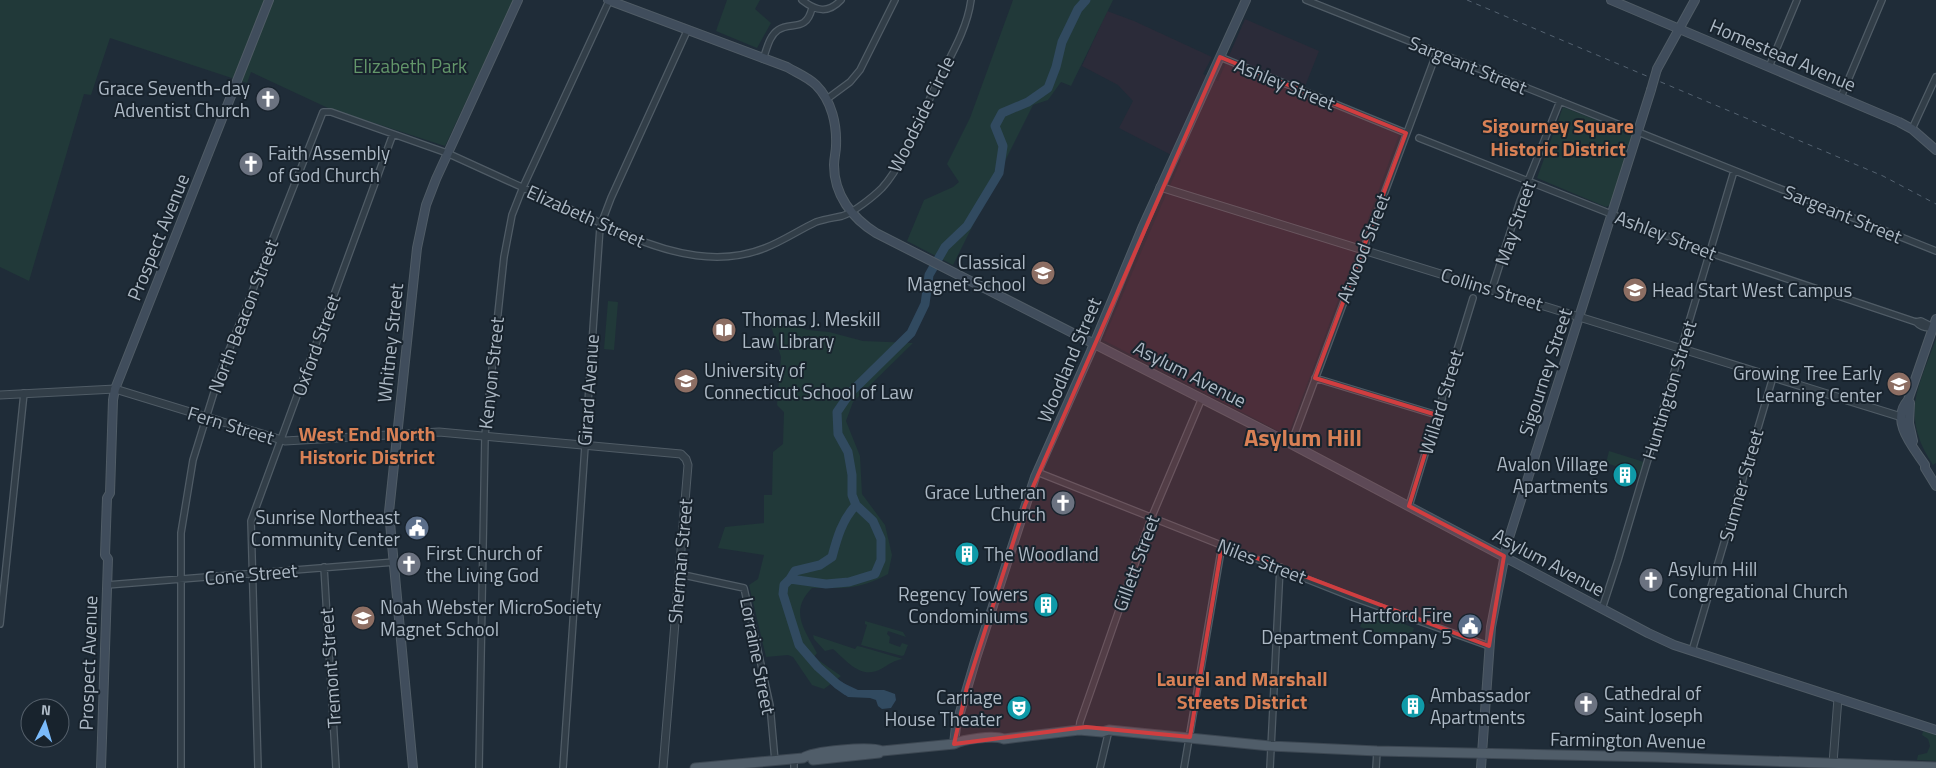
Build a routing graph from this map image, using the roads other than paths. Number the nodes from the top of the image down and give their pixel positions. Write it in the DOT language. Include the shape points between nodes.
graph roads {
  1 [pos="269,0"];
  2 [pos="518,0"];
  3 [pos="608,0"];
  4 [pos="802,0"];
  5 [pos="841,0"];
  6 [pos="894,0"];
  7 [pos="971,0"];
  8 [pos="1246,0"];
  9 [pos="1306,0"];
  10 [pos="1611,0"];
  11 [pos="1695,0"];
  12 [pos="1797,0"];
  13 [pos="1882,0"];
  14 [pos="812,8"];
  15 [pos="1679,29"];
  16 [pos="687,31"];
  17 [pos="1437,52"];
  18 [pos="1220,57"];
  19 [pos="764,59"];
  20 [pos="1769,67"];
  21 [pos="1936,77"];
  22 [pos="1841,98"];
  23 [pos="827,99"];
  24 [pos="1560,101"];
  25 [pos="326,111"];
  26 [pos="1630,129"];
  27 [pos="1912,129"];
  28 [pos="1638,132"];
  29 [pos="1406,133"];
  30 [pos="393,134"];
  31 [pos="1419,138"];
  32 [pos="1936,150"];
  33 [pos="447,153"];
  34 [pos="1734,170"];
  35 [pos="1529,181"];
  36 [pos="523,187"];
  37 [pos="1160,187"];
  38 [pos="850,212"];
  39 [pos="1612,214"];
  40 [pos="601,223"];
  41 [pos="1362,249"];
  42 [pos="1936,251"];
  43 [pos="1710,253"];
  44 [pos="1492,290"];
  45 [pos="1473,298"];
  46 [pos="1580,317"];
  47 [pos="1935,324"];
  48 [pos="1094,344"];
  49 [pos="1681,349"];
  50 [pos="1773,377"];
  51 [pos="1315,378"];
  52 [pos="115,389"];
  53 [pos="24,394"];
  54 [pos="0,395"];
  55 [pos="1202,398"];
  56 [pos="1437,415"];
  57 [pos="206,417"];
  58 [pos="1905,418"];
  59 [pos="397,435"];
  60 [pos="485,435"];
  61 [pos="281,440"];
  62 [pos="1291,444"];
  63 [pos="584,445"];
  64 [pos="1925,465"];
  65 [pos="1037,472"];
  66 [pos="1936,477"];
  67 [pos="1936,486"];
  68 [pos="1409,506"];
  69 [pos="1152,517"];
  70 [pos="1222,545"];
  71 [pos="1504,556"];
  72 [pos="395,562"];
  73 [pos="1280,567"];
  74 [pos="324,568"];
  75 [pos="252,573"];
  76 [pos="679,574"];
  77 [pos="180,580"];
  78 [pos="107,585"];
  79 [pos="1602,609"];
  80 [pos="0,624"];
  81 [pos="1489,646"];
  82 [pos="1692,651"];
  83 [pos="1838,698"];
  84 [pos="1079,730"];
  85 [pos="1109,730"];
  86 [pos="1936,730"];
  87 [pos="1190,737"];
  88 [pos="954,744"];
  89 [pos="1270,746"];
  90 [pos="1377,751"];
  91 [pos="1482,754"];
  92 [pos="775,760"];
  93 [pos="797,762"];
  94 [pos="1833,765"];
  95 [pos="1936,766"];
  96 [pos="716,767"];
  97 [pos="101,768"];
  98 [pos="181,768"];
  99 [pos="258,768"];
  100 [pos="336,768"];
  101 [pos="413,768"];
  102 [pos="479,768"];
  103 [pos="562,768"];
  104 [pos="663,768"];
  105 [pos="695,768"];
  106 [pos="1100,768"];
  107 [pos="1184,768"];
  108 [pos="1270,768"];
  109 [pos="1376,768"];
  110 [pos="1481,768"];
  1 -- 52 [label="main road, Prospect Avenue"];
  2 -- 33 [label="main road, Whitney Street"];
  3 -- 16 [label="main road, Asylum Avenue"];
  3 -- 36 [label="street, Kenyon Street"];
  4 -- 14 [label="street"];
  5 -- 14 [label="street" via="832,8"];
  6 -- 23 [label="street" via="860,70"];
  7 -- 38 [label="street, Woodside Circle" via="964,25 898,165 881,189"];
  8 -- 18 [label="main road, Woodland Street"];
  9 -- 17 [label="street, Sargeant Street"];
  10 -- 15 [label="main road, Homestead Avenue"];
  11 -- 15 [label="main road, Sigourney Street"];
  12 -- 20 [label="street"];
  13 -- 22 [label="street"];
  14 -- 19 [label="street" via="800,26 779,29 772,36"];
  15 -- 20 [label="main road, Homestead Avenue"];
  15 -- 28 [label="main road, Sigourney Street, bridge" via="1658,69"];
  16 -- 19 [label="main road, Asylum Avenue"];
  16 -- 40 [label="street, Girard Avenue"];
  17 -- 24 [label="street, Sargeant Street"];
  17 -- 29 [label="street, Atwood Street"];
  18 -- 29 [label="street, Ashley Street"];
  18 -- 37 [label="main road, Woodland Street"];
  19 -- 23 [label="main road, Asylum Avenue" via="806,77"];
  20 -- 22 [label="main road, Homestead Avenue"];
  21 -- 27 [label="street"];
  22 -- 27 [label="main road, Homestead Avenue"];
  23 -- 38 [label="main road, Asylum Avenue" via="836,131 836,180"];
  24 -- 26 [label="street, Sargeant Street"];
  24 -- 35 [label="street, May Street"];
  25 -- 30 [label="street, Elizabeth Street"];
  25 -- 57 [label="street, North Beacon Street" via="322,113 234,336"];
  27 -- 32 [label="main road, Homestead Avenue"];
  28 -- 34 [label="street, Sargeant Street"];
  28 -- 39 [label="main road, Sigourney Street"];
  29 -- 41 [label="street, Atwood Street"];
  30 -- 33 [label="street, Elizabeth Street"];
  30 -- 61 [label="street, Oxford Street"];
  31 -- 35 [label="street, Ashley Street"];
  33 -- 36 [label="street, Elizabeth Street"];
  33 -- 59 [label="main road, Whitney Street" via="426,205 420,231"];
  34 -- 42 [label="street, Sargeant Street"];
  34 -- 43 [label="street, Huntington Street"];
  35 -- 39 [label="street, Ashley Street"];
  35 -- 44 [label="street, May Street"];
  36 -- 40 [label="street, Elizabeth Street"];
  36 -- 60 [label="street, Kenyon Street" via="512,215 504,257"];
  37 -- 41 [label="street, Collins Street"];
  37 -- 48 [label="main road, Woodland Street"];
  38 -- 40 [label="street, Elizabeth Street" via="816,222 755,252 717,258 658,247"];
  38 -- 48 [label="main road, Asylum Avenue" via="876,233"];
  39 -- 43 [label="street, Ashley Street"];
  39 -- 46 [label="main road, Sigourney Street"];
  40 -- 63 [label="street, Girard Avenue"];
  41 -- 44 [label="street, Collins Street"];
  41 -- 51 [label="street, Atwood Street"];
  43 -- 47 [label="street, Ashley Street" via="1916,322"];
  43 -- 49 [label="street, Huntington Street"];
  44 -- 46 [label="street, Collins Street"];
  45 -- 56 [label="street, Willard Street"];
  46 -- 49 [label="street, Collins Street"];
  46 -- 71 [label="main road, Sigourney Street"];
  47 -- 58 [label="main road" via="1905,402"];
  48 -- 55 [label="main road, Asylum Avenue"];
  48 -- 65 [label="main road, Woodland Street"];
  49 -- 50 [label="street, Collins Street"];
  49 -- 79 [label="street, Huntington Street"];
  50 -- 58 [label="street, Collins Street"];
  50 -- 82 [label="street, Sumner Street"];
  51 -- 56 [label="street"];
  51 -- 62 [label="street, Atwood Street"];
  52 -- 53 [label="street, Fern Street"];
  52 -- 57 [label="street, Fern Street"];
  52 -- 78 [label="main road, Prospect Avenue" via="110,493 107,498"];
  53 -- 54 [label="street, Fern Street"];
  53 -- 80 [label="street"];
  55 -- 62 [label="main road, Asylum Avenue"];
  55 -- 69 [label="street, Gillett Street"];
  56 -- 68 [label="street, Willard Street"];
  57 -- 61 [label="street, Fern Street"];
  57 -- 77 [label="street, North Beacon Street" via="193,460 181,526"];
  58 -- 64 [label="main road" via="1907,440"];
  59 -- 60 [label="street, Fern Street" via="438,432"];
  59 -- 61 [label="street, Fern Street"];
  59 -- 72 [label="main road, Whitney Street" via="389,505"];
  60 -- 63 [label="street, Fern Street"];
  60 -- 102 [label="street, Kenyon Street"];
  61 -- 75 [label="street, Oxford Street" via="251,522"];
  62 -- 68 [label="main road, Asylum Avenue"];
  63 -- 76 [label="street, Sherman Street" via="675,453 685,458 688,465"];
  63 -- 103 [label="street, Girard Avenue"];
  64 -- 66 [label="main road"];
  64 -- 67 [label="main road"];
  65 -- 69 [label="street, Niles Street"];
  65 -- 88 [label="main road, Woodland Street" via="976,658 956,726"];
  68 -- 71 [label="main road, Asylum Avenue"];
  69 -- 70 [label="street, Niles Street"];
  69 -- 84 [label="street, Gillett Street"];
  70 -- 73 [label="street, Niles Street"];
  70 -- 87 [label="street"];
  71 -- 79 [label="main road, Asylum Avenue"];
  71 -- 81 [label="main road, Sigourney Street"];
  72 -- 74 [label="street, Cone Street"];
  72 -- 101 [label="main road, Whitney Street"];
  73 -- 81 [label="street, Niles Street" via="1359,600"];
  73 -- 89 [label="street"];
  74 -- 75 [label="street, Cone Street"];
  74 -- 100 [label="street, Tremont Street"];
  75 -- 77 [label="street, Cone Street"];
  75 -- 99 [label="street, Oxford Street"];
  76 -- 92 [label="street, Lorraine Street" via="744,588 770,705"];
  76 -- 104 [label="street, Sherman Street"];
  77 -- 78 [label="street, Cone Street"];
  77 -- 98 [label="street, North Beacon Street"];
  78 -- 97 [label="main road, Prospect Avenue"];
  79 -- 82 [label="main road, Asylum Avenue"];
  81 -- 91 [label="main road, Sigourney Street"];
  82 -- 83 [label="main road, Asylum Avenue"];
  83 -- 86 [label="main road, Asylum Avenue"];
  83 -- 94 [label="street"];
  84 -- 85 [label="main road, Farmington Avenue" via="1086,726 1102,726"];
  84 -- 88 [label="main road, Farmington Avenue" via="1004,739 996,743"];
  85 -- 87 [label="main road, Farmington Avenue"];
  85 -- 106 [label="street"];
  87 -- 89 [label="main road, Farmington Avenue"];
  87 -- 107 [label="street"];
  88 -- 93 [label="main road, Farmington Avenue"];
  89 -- 90 [label="main road, Farmington Avenue"];
  89 -- 108 [label="street"];
  90 -- 91 [label="main road, Farmington Avenue"];
  90 -- 109 [label="street"];
  91 -- 94 [label="main road, Farmington Avenue" via="1600,755"];
  91 -- 110 [label="main road, Sigourney Street"];
  92 -- 93 [label="main road, Farmington Avenue"];
  92 -- 96 [label="main road, Farmington Avenue"];
  94 -- 95 [label="main road, Farmington Avenue"];
  96 -- 105 [label="main road, Farmington Avenue"];
}
